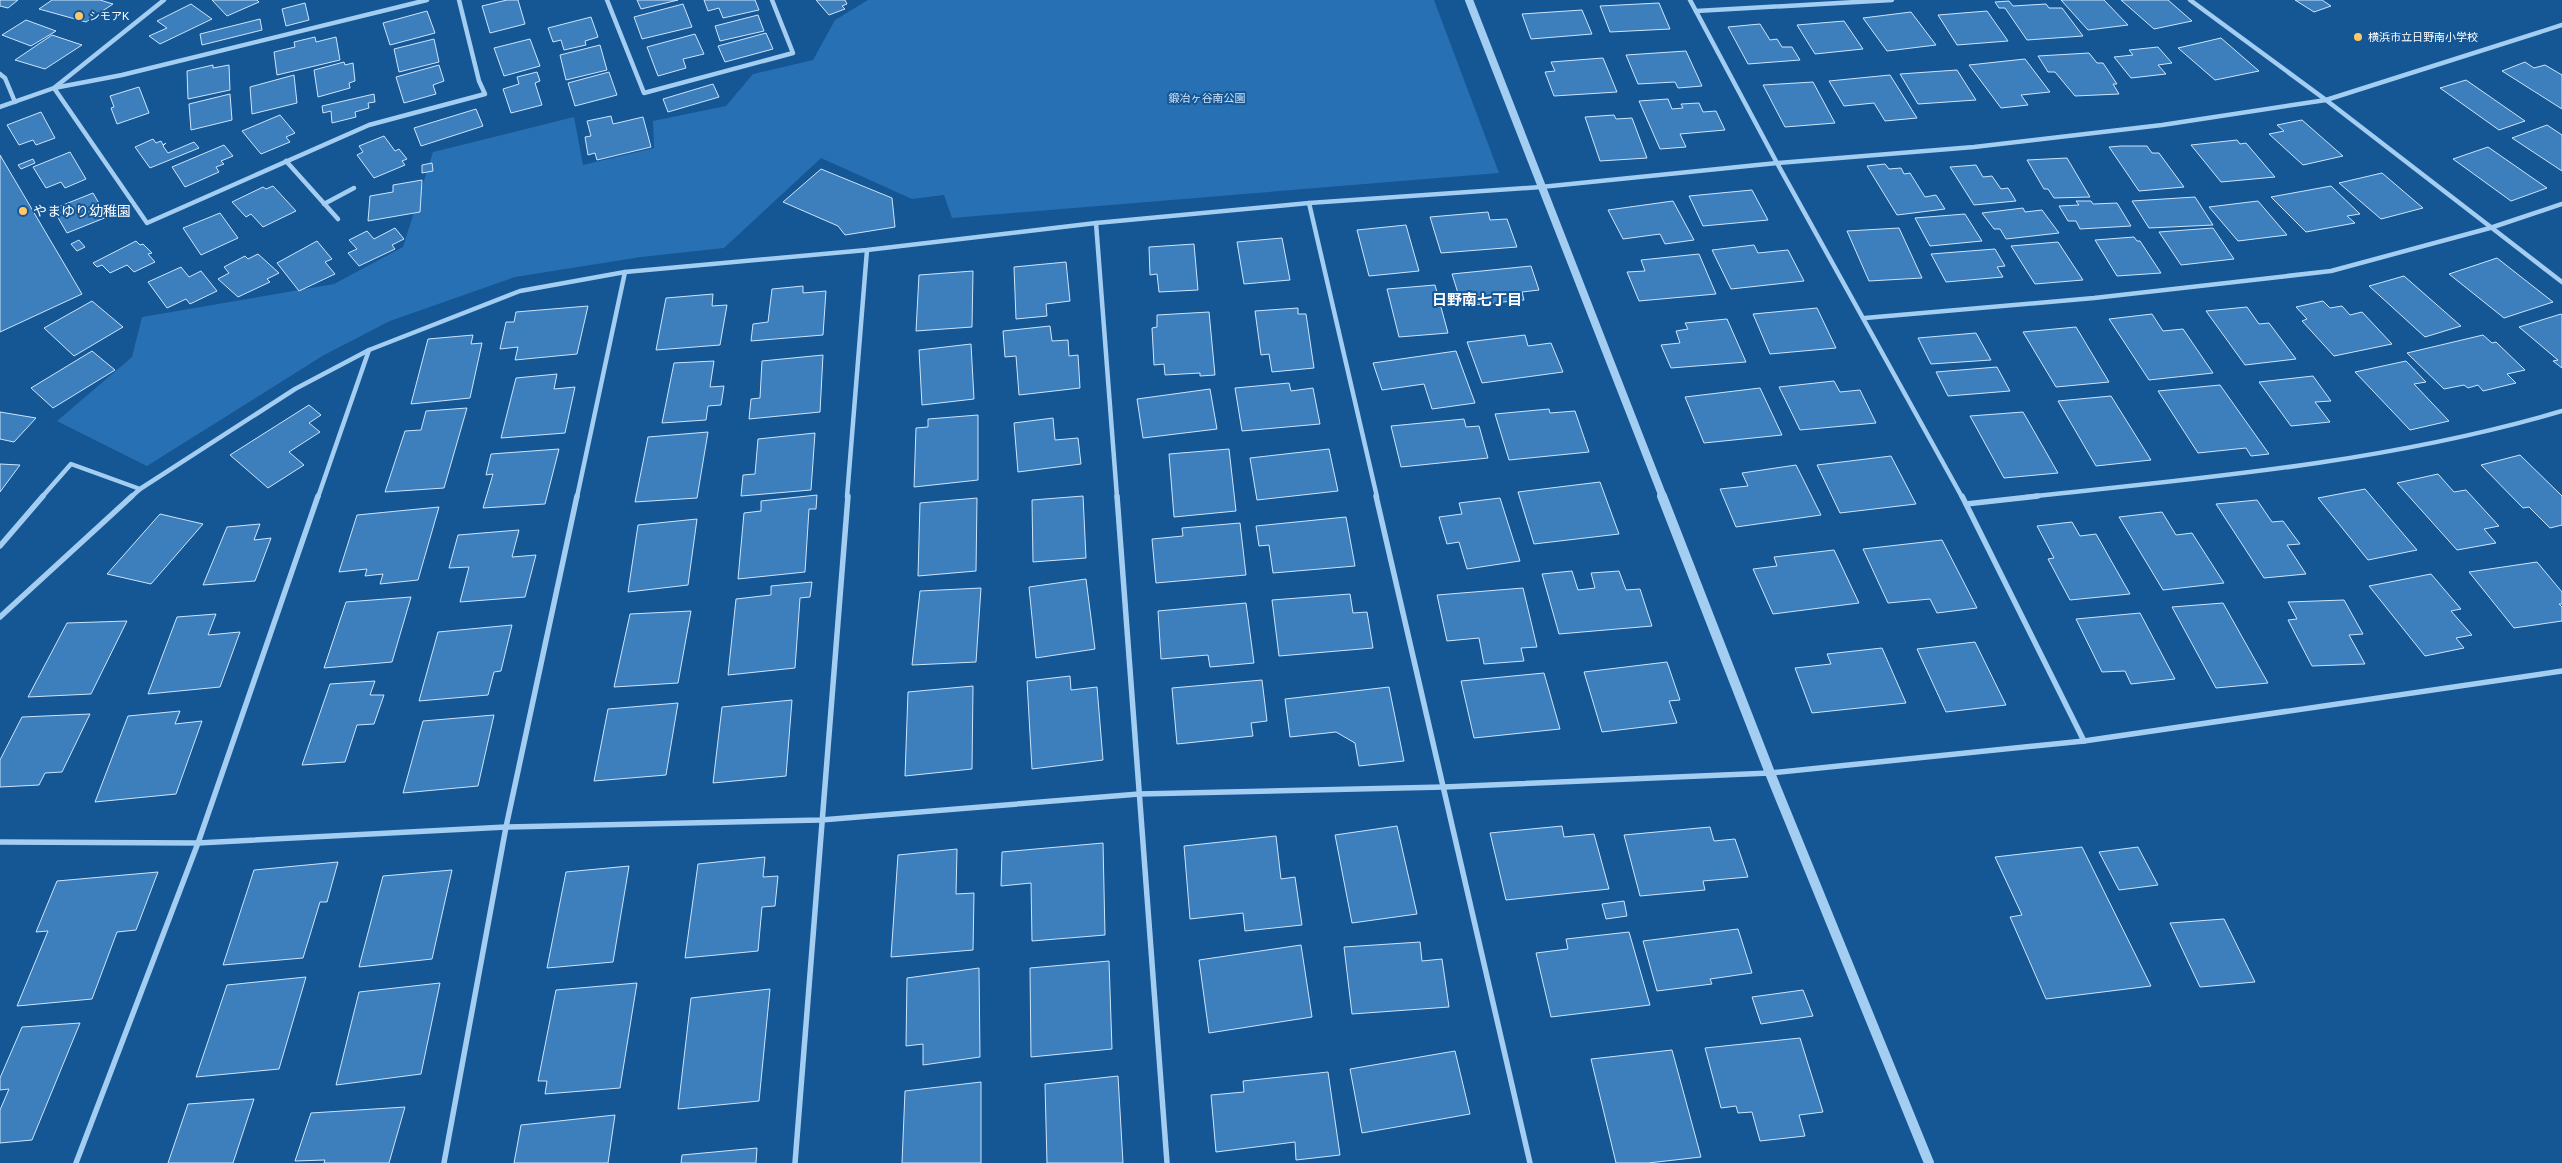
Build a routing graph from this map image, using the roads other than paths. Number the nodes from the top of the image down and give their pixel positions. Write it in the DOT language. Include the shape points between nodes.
graph roads {
  1 [pos="164,0"];
  2 [pos="427,0"];
  3 [pos="459,0"];
  4 [pos="607,0"];
  5 [pos="772,0"];
  6 [pos="1469,0"];
  7 [pos="1690,0"];
  8 [pos="1892,0"];
  9 [pos="2190,0"];
  10 [pos="1696,11"];
  11 [pos="2562,25"];
  12 [pos="0,74"];
  13 [pos="54,88"];
  14 [pos="2326,100"];
  15 [pos="15,102"];
  16 [pos="0,107"];
  17 [pos="286,161"];
  18 [pos="1777,163"];
  19 [pos="1541,187"];
  20 [pos="354,188"];
  21 [pos="1309,203"];
  22 [pos="324,204"];
  23 [pos="2562,204"];
  24 [pos="338,219"];
  25 [pos="1096,223"];
  26 [pos="2490,228"];
  27 [pos="867,250"];
  28 [pos="625,272"];
  29 [pos="2562,282"];
  30 [pos="1865,318"];
  31 [pos="369,350"];
  32 [pos="2562,412"];
  33 [pos="140,489"];
  34 [pos="1966,504"];
  35 [pos="0,546"];
  36 [pos="0,617"];
  37 [pos="2562,671"];
  38 [pos="2084,741"];
  39 [pos="1770,772"];
  40 [pos="1444,787"];
  41 [pos="1139,794"];
  42 [pos="821,820"];
  43 [pos="506,827"];
  44 [pos="0,842"];
  45 [pos="198,843"];
  46 [pos="76,1163"];
  47 [pos="444,1163"];
  48 [pos="795,1163"];
  49 [pos="1168,1163"];
  50 [pos="1530,1163"];
  51 [pos="1929,1163"];
  1 -- 13 [label="street"];
  2 -- 13 [label="street" via="122,75"];
  3 -- 17 [label="street" via="485,94 369,125"];
  4 -- 5 [label="street" via="644,93 793,53"];
  6 -- 19 [label="street"];
  7 -- 10 [label="street"];
  8 -- 10 [label="street"];
  9 -- 14 [label="street"];
  10 -- 18 [label="street"];
  11 -- 14 [label="street"];
  12 -- 15 [label="street" via="5,78"];
  13 -- 15 [label="street"];
  13 -- 17 [label="street" via="147,223"];
  14 -- 18 [label="street" via="2162,125 2033,140"];
  14 -- 26 [label="street"];
  15 -- 16 [label="street"];
  17 -- 22 [label="street"];
  18 -- 19 [label="street"];
  18 -- 30 [label="street"];
  19 -- 21 [label="street"];
  19 -- 39 [label="street"];
  20 -- 22 [label="street"];
  21 -- 25 [label="street"];
  21 -- 40 [label="street"];
  22 -- 24 [label="street"];
  23 -- 26 [label="street"];
  25 -- 27 [label="street"];
  25 -- 41 [label="street"];
  26 -- 29 [label="street"];
  26 -- 30 [label="street" via="2331,271 2094,298"];
  27 -- 28 [label="street"];
  27 -- 42 [label="street"];
  28 -- 31 [label="street" via="520,292"];
  28 -- 43 [label="street"];
  30 -- 34 [label="street"];
  31 -- 33 [label="street" via="294,388"];
  31 -- 45 [label="street"];
  32 -- 34 [label="street" via="2391,451 2246,474"];
  33 -- 35 [label="street" via="71,464"];
  33 -- 36 [label="street"];
  34 -- 38 [label="street"];
  37 -- 38 [label="street"];
  38 -- 39 [label="street"];
  39 -- 40 [label="street"];
  39 -- 51 [label="street"];
  40 -- 41 [label="street"];
  40 -- 50 [label="street"];
  41 -- 42 [label="street"];
  41 -- 49 [label="street"];
  42 -- 43 [label="street"];
  42 -- 48 [label="street"];
  43 -- 45 [label="street"];
  43 -- 47 [label="street"];
  44 -- 45 [label="street"];
  45 -- 46 [label="street"];
}
